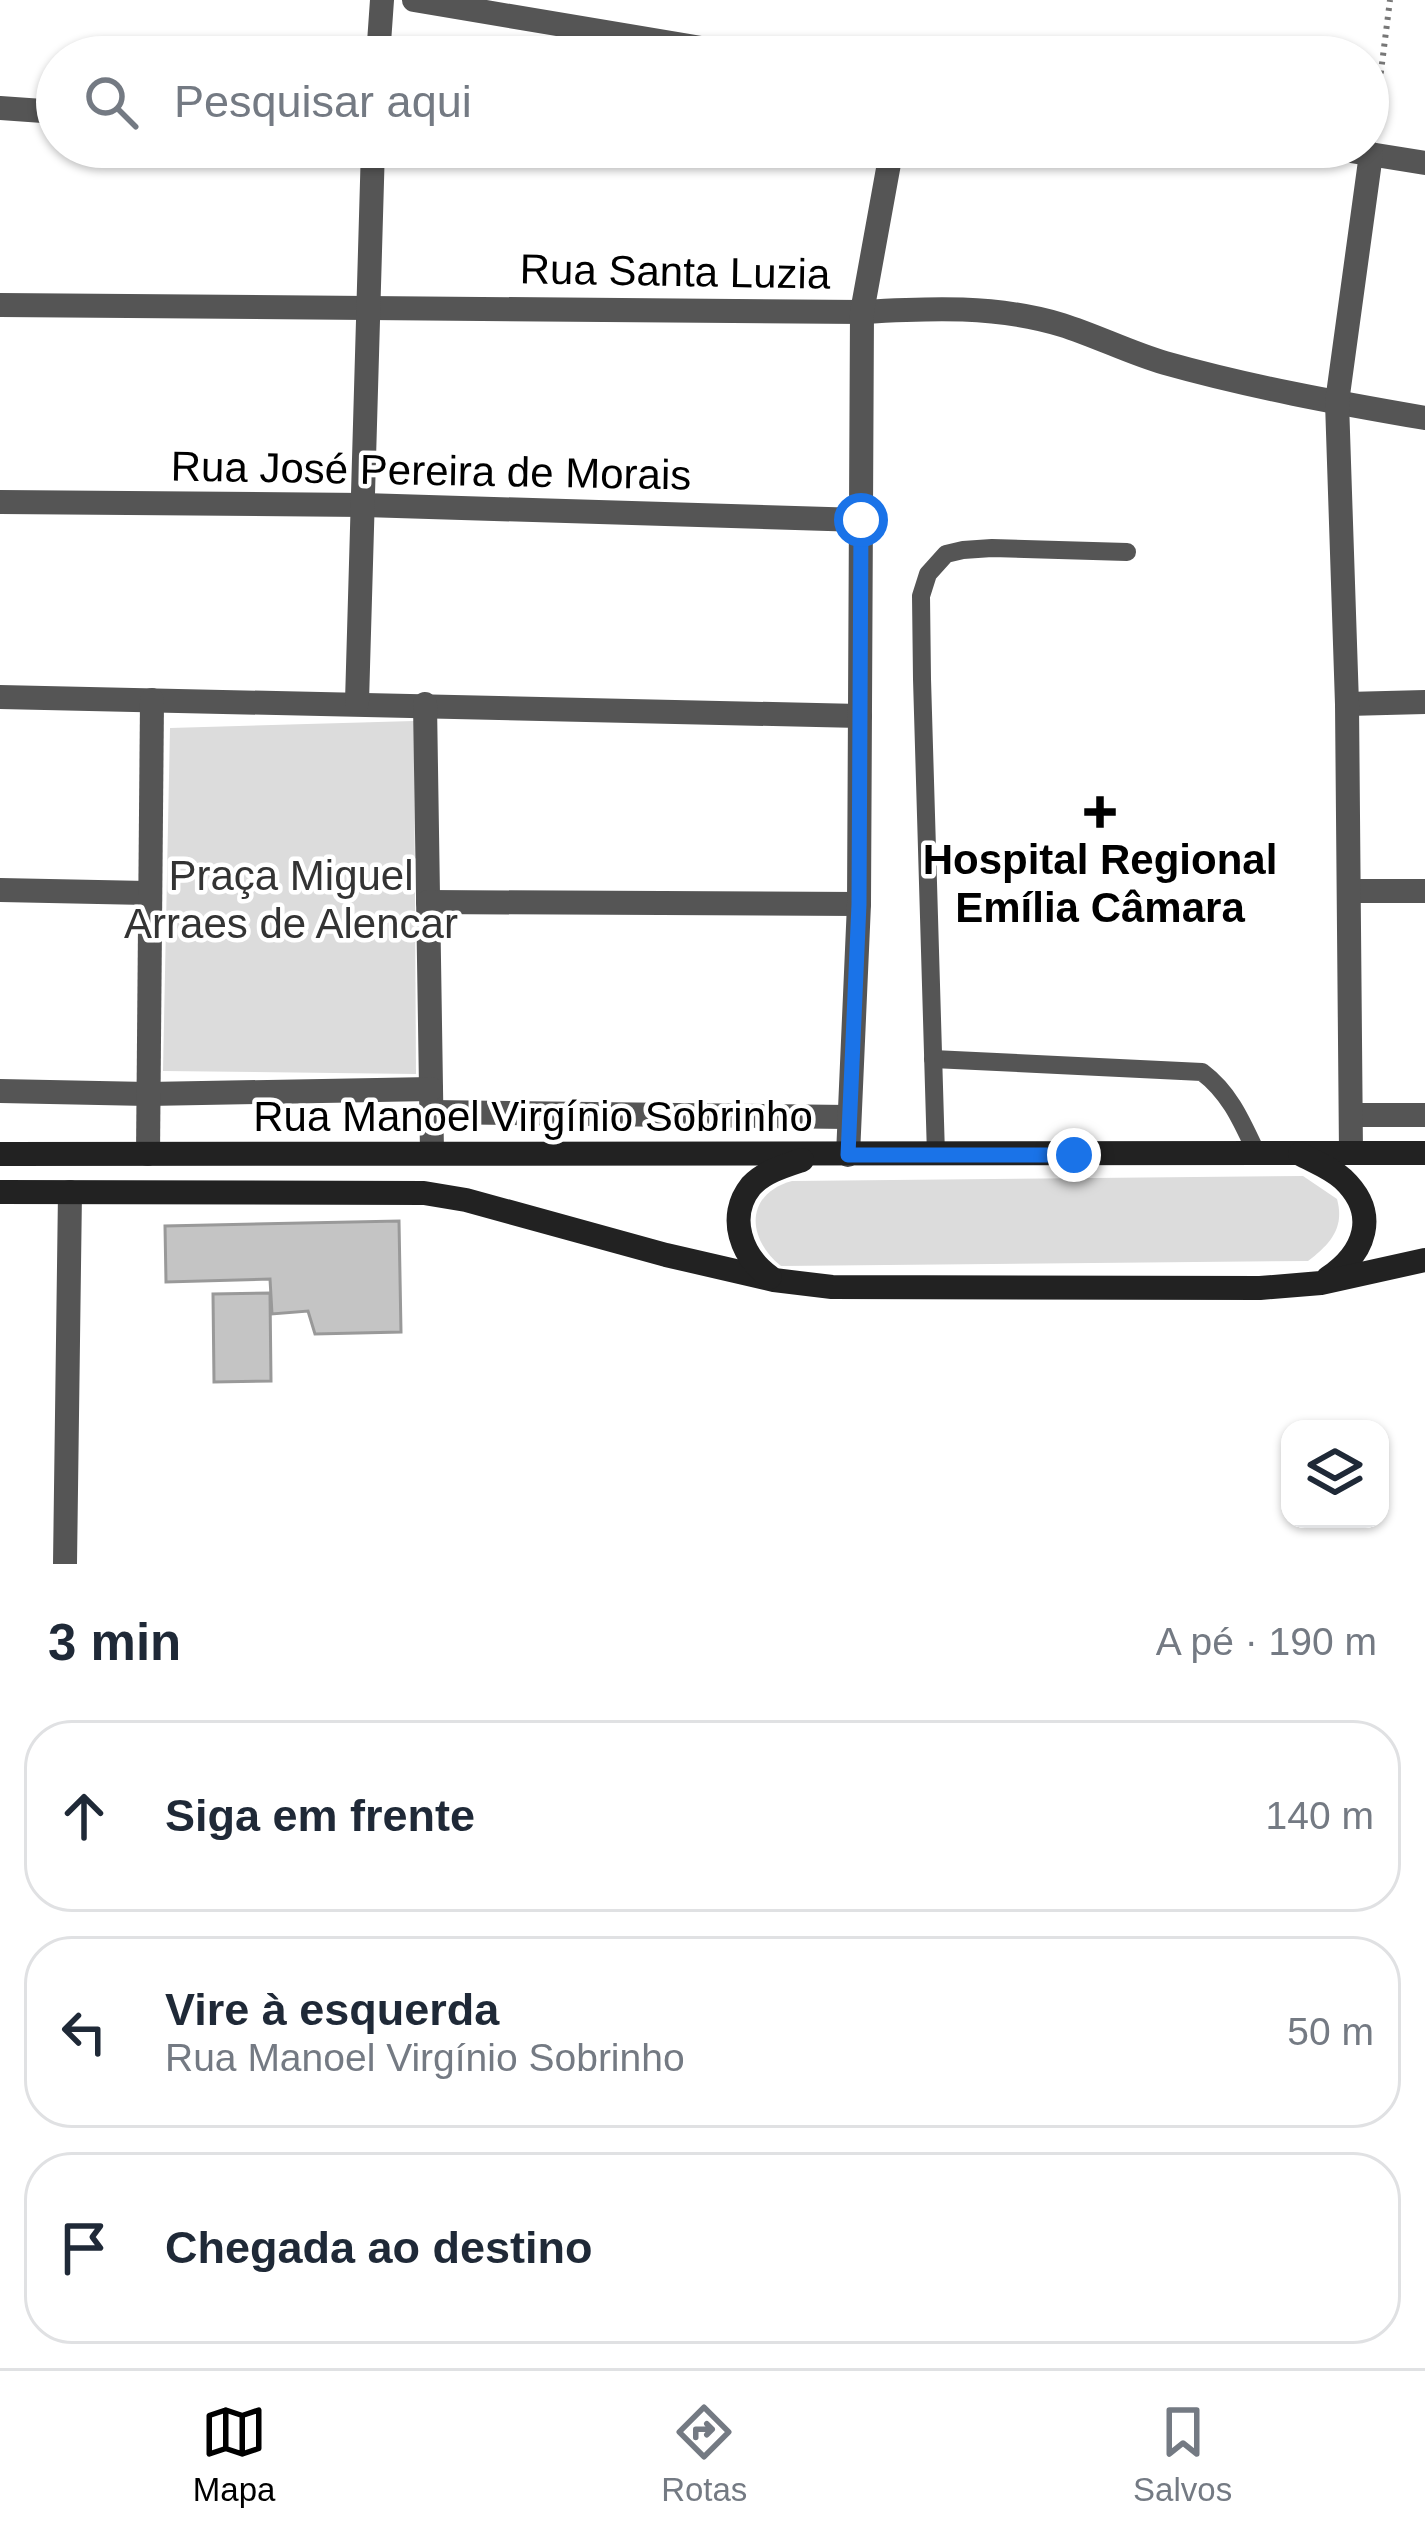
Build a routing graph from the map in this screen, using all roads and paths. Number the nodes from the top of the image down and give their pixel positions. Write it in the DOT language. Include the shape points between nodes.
graph roads {
  1 [pos="382,0"];
  2 [pos="414,0"];
  3 [pos="1390,0"];
  4 [pos="379,36"];
  5 [pos="629,36"];
  6 [pos="1386,36"];
  7 [pos="0,109"];
  8 [pos="36,111"];
  9 [pos="1389,157"];
  10 [pos="1425,163"];
  11 [pos="373,168"];
  12 [pos="888,168"];
  13 [pos="1369,168"];
  14 [pos="0,305"];
  15 [pos="371,307"];
  16 [pos="862,312"];
  17 [pos="1337,402"];
  18 [pos="1425,418"];
  19 [pos="0,502"];
  20 [pos="364,505"];
  21 [pos="861,520"];
  22 [pos="1127,552"];
  23 [pos="0,697"];
  24 [pos="152,700"];
  25 [pos="357,702"];
  26 [pos="1425,702"];
  27 [pos="425,704"];
  28 [pos="1347,704"];
  29 [pos="860,716"];
  30 [pos="0,890"];
  31 [pos="1350,891"];
  32 [pos="1425,891"];
  33 [pos="147,893"];
  34 [pos="428,902"];
  35 [pos="859,904"];
  36 [pos="933,1059"];
  37 [pos="0,1091"];
  38 [pos="148,1094"];
  39 [pos="431,1101"];
  40 [pos="1351,1114"];
  41 [pos="1425,1115"];
  42 [pos="849,1117"];
  43 [pos="432,1151"];
  44 [pos="1298,1153"];
  45 [pos="1352,1153"];
  46 [pos="0,1154"];
  47 [pos="148,1154"];
  48 [pos="1257,1154"];
  49 [pos="1425,1154"];
  50 [pos="815,1155"];
  51 [pos="848,1155"];
  52 [pos="936,1155"];
  53 [pos="0,1192"];
  54 [pos="70,1192"];
  55 [pos="1425,1260"];
  56 [pos="774,1280"];
  57 [pos="1322,1282"];
  58 [pos="65,1564"];
  1 -- 4 [label="street"];
  2 -- 5 [label="street"];
  3 -- 6 [label="path"];
  7 -- 8 [label="street"];
  9 -- 10 [label="street"];
  11 -- 15 [label="street"];
  12 -- 16 [label="street"];
  13 -- 17 [label="street"];
  14 -- 15 [label="street, Rua Santa Luzia"];
  15 -- 16 [label="street, Rua Santa Luzia"];
  15 -- 20 [label="street"];
  16 -- 17 [label="street, Rua Santa Luzia" via="1001,312 1163,362"];
  16 -- 21 [label="street"];
  17 -- 18 [label="street, Rua Santa Luzia"];
  17 -- 28 [label="street"];
  19 -- 20 [label="street, Rua José Pereira de Morais"];
  20 -- 21 [label="street, Rua José Pereira de Morais"];
  20 -- 25 [label="street"];
  21 -- 29 [label="street"];
  22 -- 36 [label="lane" via="963,550 946,554 928,574 921,596"];
  23 -- 24 [label="street"];
  24 -- 25 [label="street"];
  24 -- 33 [label="street"];
  25 -- 27 [label="street"];
  26 -- 28 [label="street"];
  27 -- 29 [label="street"];
  27 -- 34 [label="street"];
  28 -- 31 [label="street"];
  29 -- 35 [label="street"];
  30 -- 33 [label="street"];
  31 -- 32 [label="street"];
  31 -- 40 [label="street"];
  33 -- 38 [label="street"];
  34 -- 35 [label="street"];
  34 -- 39 [label="street"];
  35 -- 42 [label="street"];
  36 -- 48 [label="lane" via="1202,1072 1232,1103"];
  36 -- 52 [label="lane"];
  37 -- 38 [label="street"];
  38 -- 39 [label="street"];
  38 -- 47 [label="street"];
  39 -- 42 [label="street"];
  39 -- 43 [label="street"];
  40 -- 41 [label="street"];
  40 -- 45 [label="street"];
  42 -- 51 [label="street"];
  43 -- 47 [label="main road, Rua Manoel Virgínio Sobrinho"];
  43 -- 50 [label="main road, Rua Manoel Virgínio Sobrinho"];
  44 -- 45 [label="main road, Rua Manoel Virgínio Sobrinho"];
  44 -- 48 [label="main road, Rua Manoel Virgínio Sobrinho"];
  44 -- 57 [label="main road" via="1346,1181 1365,1226 1355,1256"];
  45 -- 49 [label="main road, Rua Manoel Virgínio Sobrinho"];
  46 -- 47 [label="main road, Rua Manoel Virgínio Sobrinho"];
  48 -- 52 [label="main road, Rua Manoel Virgínio Sobrinho"];
  50 -- 51 [label="main road, Rua Manoel Virgínio Sobrinho"];
  50 -- 56 [label="main road" via="760,1179 741,1210 742,1247"];
  51 -- 52 [label="main road, Rua Manoel Virgínio Sobrinho"];
  53 -- 54 [label="main road, Rua Manoel Virgínio Sobrinho"];
  54 -- 56 [label="main road, Rua Manoel Virgínio Sobrinho" via="424,1193"];
  54 -- 58 [label="street"];
  55 -- 57 [label="main road, Rua Manoel Virgínio Sobrinho"];
  56 -- 57 [label="main road, Rua Manoel Virgínio Sobrinho" via="832,1287"];
}
